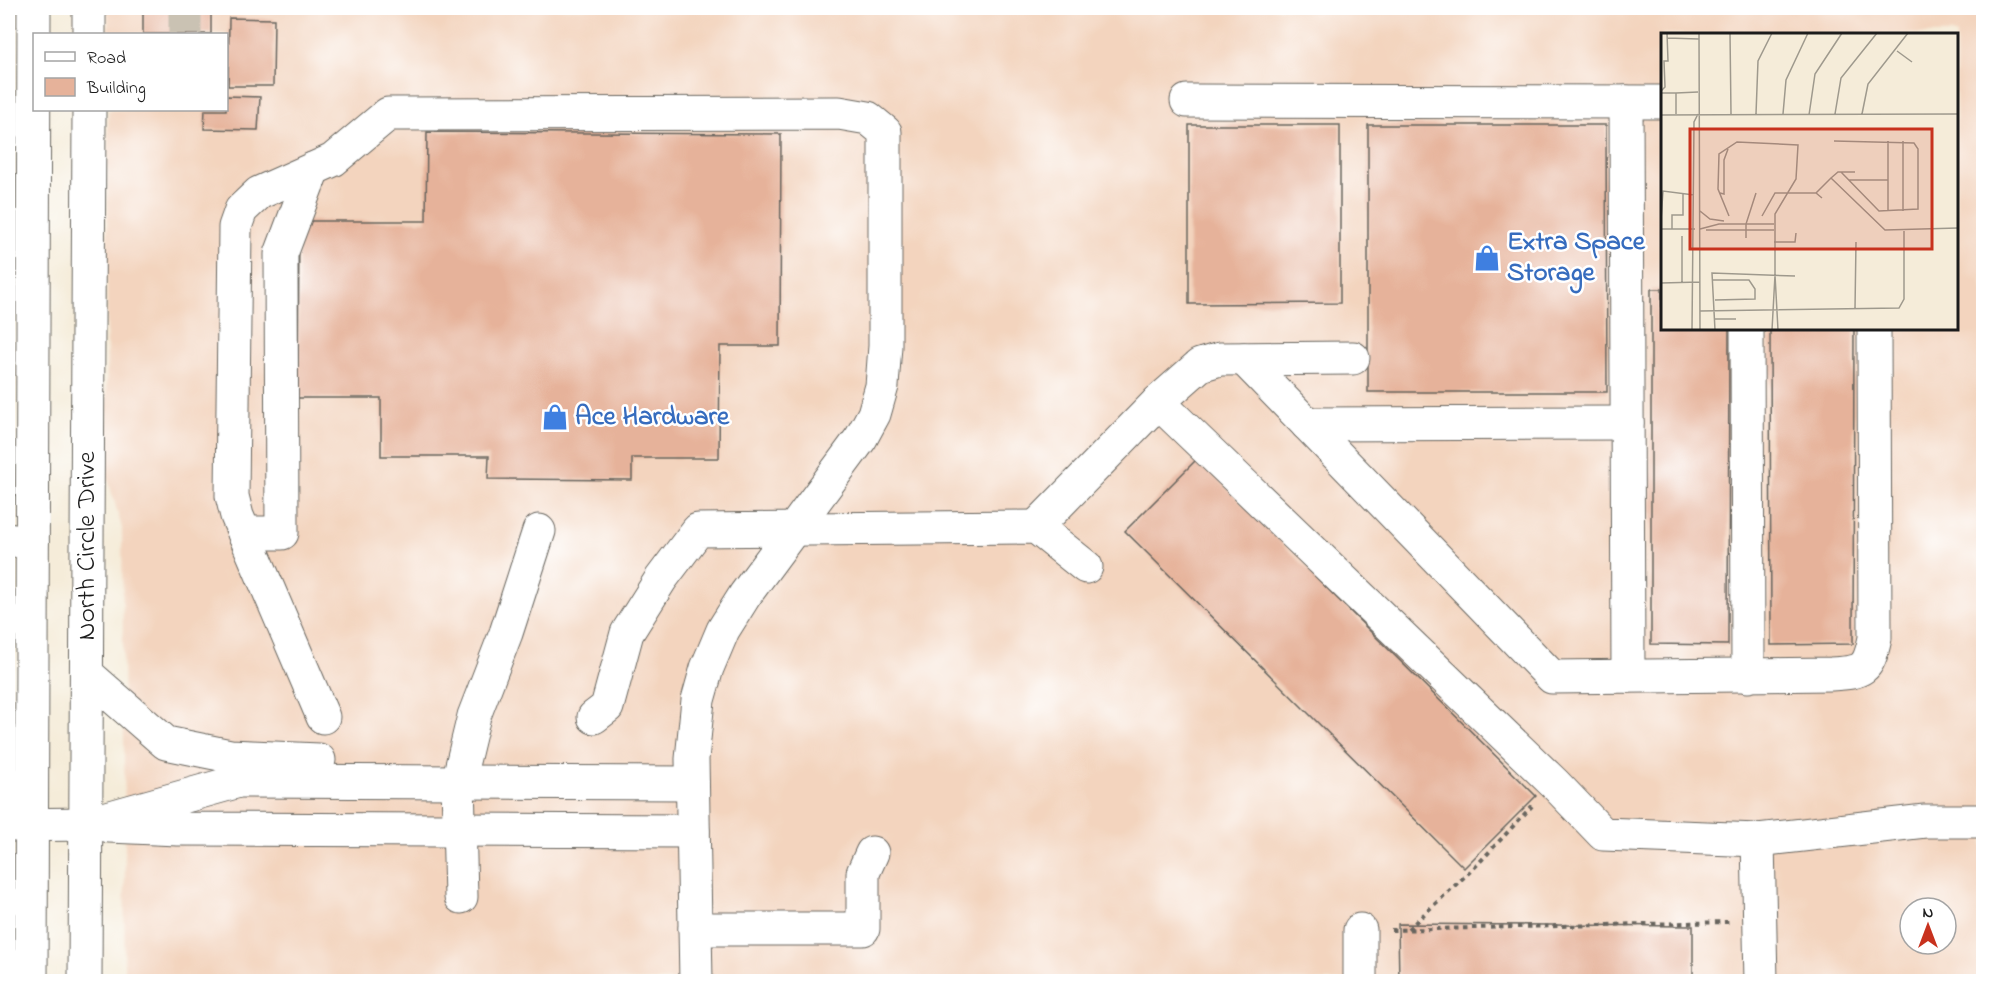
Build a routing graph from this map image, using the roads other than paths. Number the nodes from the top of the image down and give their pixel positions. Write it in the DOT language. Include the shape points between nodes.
graph roads {
  1 [pos="34,8"];
  2 [pos="89,8"];
  3 [pos="33,33"];
  4 [pos="89,33"];
  5 [pos="33,46"];
  6 [pos="1187,101"];
  7 [pos="1626,102"];
  8 [pos="1661,102"];
  9 [pos="89,111"];
  10 [pos="313,169"];
  11 [pos="1747,330"];
  12 [pos="1874,330"];
  13 [pos="1353,358"];
  14 [pos="1244,359"];
  15 [pos="1158,402"];
  16 [pos="1627,423"];
  17 [pos="1307,424"];
  18 [pos="1036,527"];
  19 [pos="793,530"];
  20 [pos="539,531"];
  21 [pos="244,533"];
  22 [pos="20,541"];
  23 [pos="1086,567"];
  24 [pos="87,674"];
  25 [pos="1748,675"];
  26 [pos="1628,676"];
  27 [pos="323,717"];
  28 [pos="594,717"];
  29 [pos="371,782"];
  30 [pos="458,782"];
  31 [pos="692,783"];
  32 [pos="1983,821"];
  33 [pos="86,824"];
  34 [pos="20,825"];
  35 [pos="459,830"];
  36 [pos="693,831"];
  37 [pos="1758,840"];
  38 [pos="872,853"];
  39 [pos="461,897"];
  40 [pos="695,929"];
  41 [pos="1360,930"];
  42 [pos="31,981"];
  43 [pos="85,981"];
  44 [pos="696,981"];
  45 [pos="1360,981"];
  46 [pos="1761,981"];
  1 -- 3 [label="main road, North Circle Drive"];
  2 -- 4 [label="main road"];
  5 -- 22 [label="main road, North Circle Drive"];
  6 -- 7 [label="main road"];
  7 -- 8 [label="main road"];
  7 -- 16 [label="main road"];
  9 -- 24 [label="main road, North Circle Drive"];
  10 -- 19 [label="main road" via="333,160 388,114 839,113 868,118 885,132 882,387 861,438"];
  10 -- 21 [label="main road" via="281,254 282,533"];
  10 -- 21 [label="main road" via="259,193 241,210 235,227 232,496"];
  11 -- 25 [label="main road"];
  12 -- 25 [label="main road" via="1875,638 1870,660 1855,673"];
  13 -- 14 [label="main road"];
  14 -- 15 [label="main road" via="1220,359 1200,365"];
  14 -- 17 [label="main road"];
  15 -- 18 [label="main road"];
  15 -- 37 [label="main road" via="1603,834"];
  16 -- 17 [label="main road"];
  16 -- 26 [label="main road"];
  17 -- 26 [label="main road" via="1552,677"];
  18 -- 19 [label="main road"];
  18 -- 23 [label="main road"];
  19 -- 28 [label="main road" via="698,530 627,633 607,707"];
  19 -- 31 [label="main road" via="723,630 707,668 698,700"];
  20 -- 30 [label="main road" via="474,716"];
  21 -- 27 [label="main road"];
  22 -- 34 [label="main road, North Circle Drive"];
  24 -- 29 [label="main road" via="166,743 230,756 344,761"];
  24 -- 33 [label="main road, North Circle Drive"];
  25 -- 26 [label="main road"];
  29 -- 30 [label="main road"];
  29 -- 33 [label="main road" via="239,781"];
  30 -- 31 [label="main road"];
  30 -- 35 [label="main road"];
  31 -- 36 [label="main road"];
  32 -- 37 [label="main road" via="1925,821"];
  33 -- 34 [label="main road"];
  33 -- 35 [label="main road" via="128,829"];
  33 -- 43 [label="main road, North Circle Drive"];
  34 -- 42 [label="main road, North Circle Drive"];
  35 -- 36 [label="main road"];
  35 -- 39 [label="main road"];
  36 -- 40 [label="main road"];
  37 -- 46 [label="main road"];
  38 -- 40 [label="main road" via="863,873 863,929"];
  40 -- 44 [label="main road"];
  41 -- 45 [label="main road"];
}
